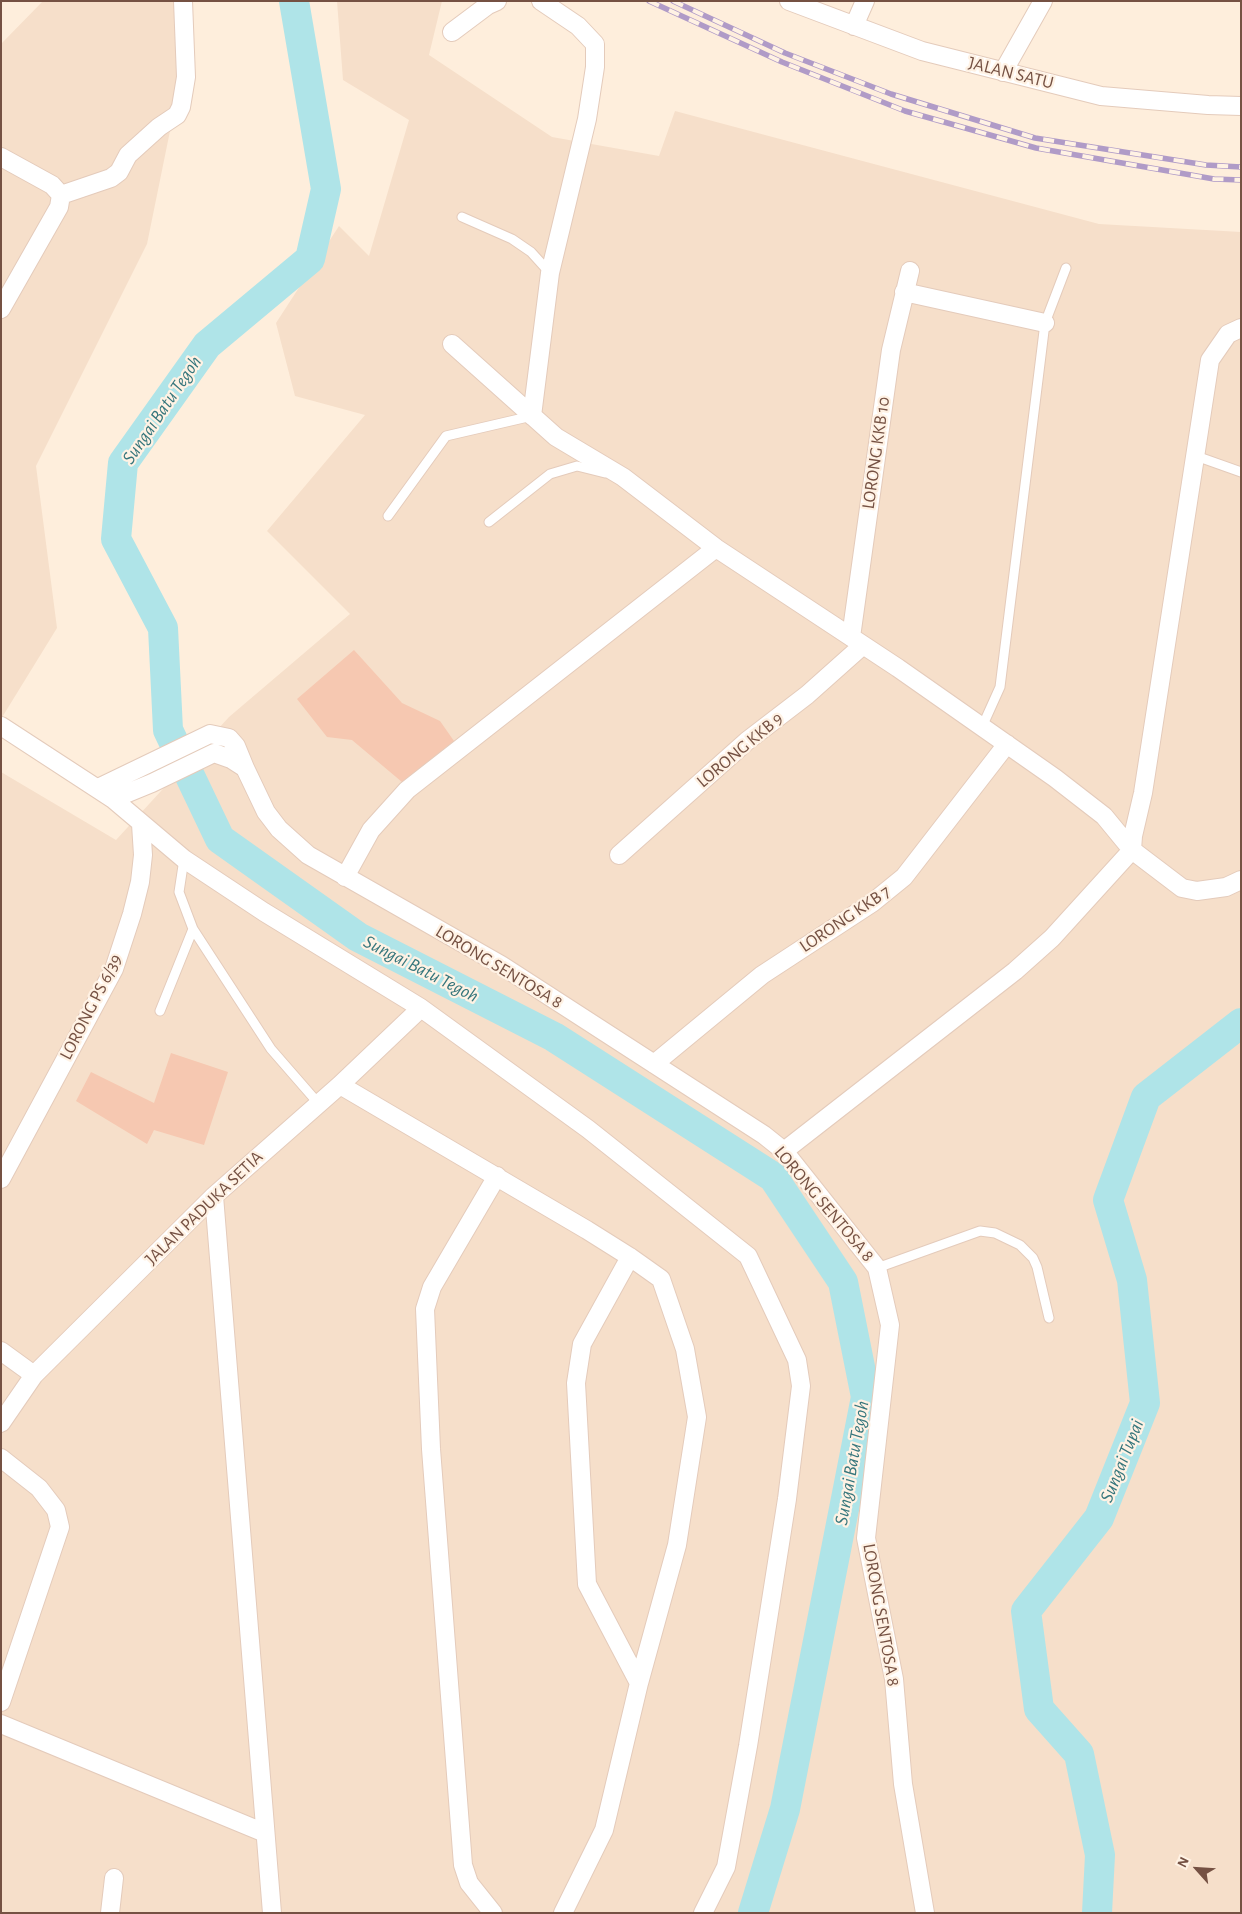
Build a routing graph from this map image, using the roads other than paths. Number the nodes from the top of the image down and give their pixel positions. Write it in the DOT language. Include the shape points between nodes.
graph roads {
  1 [pos="183,1"];
  2 [pos="497,1"];
  3 [pos="541,1"];
  4 [pos="789,1"];
  5 [pos="865,1"];
  6 [pos="1043,1"];
  7 [pos="854,26"];
  8 [pos="452,32"];
  9 [pos="1004,72"];
  10 [pos="1241,106"];
  11 [pos="1,157"];
  12 [pos="61,195"];
  13 [pos="462,217"];
  14 [pos="1066,268"];
  15 [pos="910,271"];
  16 [pos="550,273"];
  17 [pos="904,292"];
  18 [pos="1,310"];
  19 [pos="1045,323"];
  20 [pos="1241,328"];
  21 [pos="452,344"];
  22 [pos="532,416"];
  23 [pos="1196,456"];
  24 [pos="1241,472"];
  25 [pos="623,476"];
  26 [pos="388,516"];
  27 [pos="489,522"];
  28 [pos="716,548"];
  29 [pos="856,641"];
  30 [pos="1,726"];
  31 [pos="982,727"];
  32 [pos="1007,744"];
  33 [pos="244,768"];
  34 [pos="98,788"];
  35 [pos="113,799"];
  36 [pos="141,824"];
  37 [pos="1132,850"];
  38 [pos="619,855"];
  39 [pos="184,859"];
  40 [pos="345,877"];
  41 [pos="1241,880"];
  42 [pos="193,929"];
  43 [pos="421,1008"];
  44 [pos="160,1011"];
  45 [pos="654,1064"];
  46 [pos="340,1085"];
  47 [pos="318,1103"];
  48 [pos="784,1152"];
  49 [pos="497,1176"];
  50 [pos="1,1179"];
  51 [pos="214,1196"];
  52 [pos="630,1257"];
  53 [pos="877,1268"];
  54 [pos="1049,1318"];
  55 [pos="1,1351"];
  56 [pos="34,1375"];
  57 [pos="1,1423"];
  58 [pos="1,1458"];
  59 [pos="638,1683"];
  60 [pos="1,1702"];
  61 [pos="1,1724"];
  62 [pos="265,1833"];
  63 [pos="114,1878"];
  64 [pos="110,1913"];
  65 [pos="272,1913"];
  66 [pos="493,1913"];
  67 [pos="563,1913"];
  68 [pos="703,1913"];
  69 [pos="925,1913"];
  1 -- 12 [label="street" via="186,76 177,115 128,155 112,178"];
  2 -- 8 [label="street"];
  3 -- 16 [label="street" via="578,26 595,44 595,68 586,119"];
  4 -- 7 [label="street, JALAN SATU"];
  5 -- 7 [label="street"];
  6 -- 9 [label="street"];
  7 -- 9 [label="street, JALAN SATU" via="922,51"];
  9 -- 10 [label="street, JALAN SATU" via="1101,96"];
  11 -- 12 [label="street" via="52,185"];
  12 -- 18 [label="street" via="59,207"];
  13 -- 16 [label="lane" via="512,239 531,252"];
  14 -- 19 [label="lane"];
  15 -- 17 [label="street, LORONG KKB 10"];
  16 -- 22 [label="street"];
  17 -- 19 [label="street"];
  17 -- 29 [label="street, LORONG KKB 10" via="891,350"];
  19 -- 31 [label="lane" via="1000,687"];
  20 -- 23 [label="street" via="1228,334 1210,360"];
  21 -- 22 [label="street"];
  22 -- 25 [label="street" via="556,437"];
  22 -- 26 [label="lane" via="446,436"];
  23 -- 24 [label="lane"];
  23 -- 37 [label="street"];
  25 -- 27 [label="lane" via="577,466 550,474"];
  25 -- 28 [label="street"];
  28 -- 29 [label="street"];
  28 -- 40 [label="street" via="407,790 371,830"];
  29 -- 31 [label="street"];
  29 -- 38 [label="street, LORONG KKB 9" via="807,695 747,741"];
  30 -- 34 [label="street"];
  31 -- 32 [label="street"];
  32 -- 37 [label="street" via="1104,816"];
  32 -- 45 [label="street, LORONG KKB 7" via="904,877 872,903 762,975"];
  33 -- 34 [label="street, LORONG SENTOSA 8" via="236,746 229,738 210,734"];
  33 -- 35 [label="street" via="214,753"];
  33 -- 40 [label="street, LORONG SENTOSA 8" via="266,812 279,829 308,855"];
  34 -- 35 [label="street"];
  35 -- 36 [label="street"];
  36 -- 39 [label="street"];
  36 -- 50 [label="street, LORONG PS 6/39" via="143,855 140,882 114,969"];
  37 -- 41 [label="street" via="1182,888 1226,887"];
  37 -- 48 [label="street" via="1052,938 1015,971"];
  39 -- 42 [label="lane" via="179,892"];
  39 -- 43 [label="street"];
  40 -- 45 [label="street, LORONG SENTOSA 8" via="501,966"];
  42 -- 44 [label="lane"];
  42 -- 47 [label="lane" via="271,1048"];
  43 -- 46 [label="street, JALAN PADUKA SETIA"];
  43 -- 68 [label="street" via="588,1129 748,1256 796,1360 800,1395 748,1746 726,1867"];
  45 -- 48 [label="street, LORONG SENTOSA 8" via="764,1135"];
  46 -- 47 [label="street, JALAN PADUKA SETIA"];
  46 -- 49 [label="street"];
  47 -- 51 [label="street, JALAN PADUKA SETIA"];
  48 -- 53 [label="street, LORONG SENTOSA 8"];
  49 -- 52 [label="street"];
  49 -- 66 [label="street" via="432,1287 425,1309 431,1449 463,1865 469,1883"];
  51 -- 56 [label="street, JALAN PADUKA SETIA"];
  51 -- 62 [label="street"];
  52 -- 59 [label="street" via="582,1344 576,1383 587,1584"];
  52 -- 59 [label="street" via="661,1279 685,1349 697,1417 677,1545"];
  53 -- 54 [label="lane" via="980,1231 995,1233 1020,1246 1033,1258"];
  53 -- 69 [label="street, LORONG SENTOSA 8" via="890,1325 866,1538 894,1679 903,1784"];
  55 -- 56 [label="street"];
  56 -- 57 [label="street, JALAN PADUKA SETIA"];
  58 -- 60 [label="street" via="40,1488 56,1510 60,1526"];
  59 -- 67 [label="street" via="604,1830"];
  61 -- 62 [label="street"];
  62 -- 65 [label="street"];
  63 -- 64 [label="street"];
}
